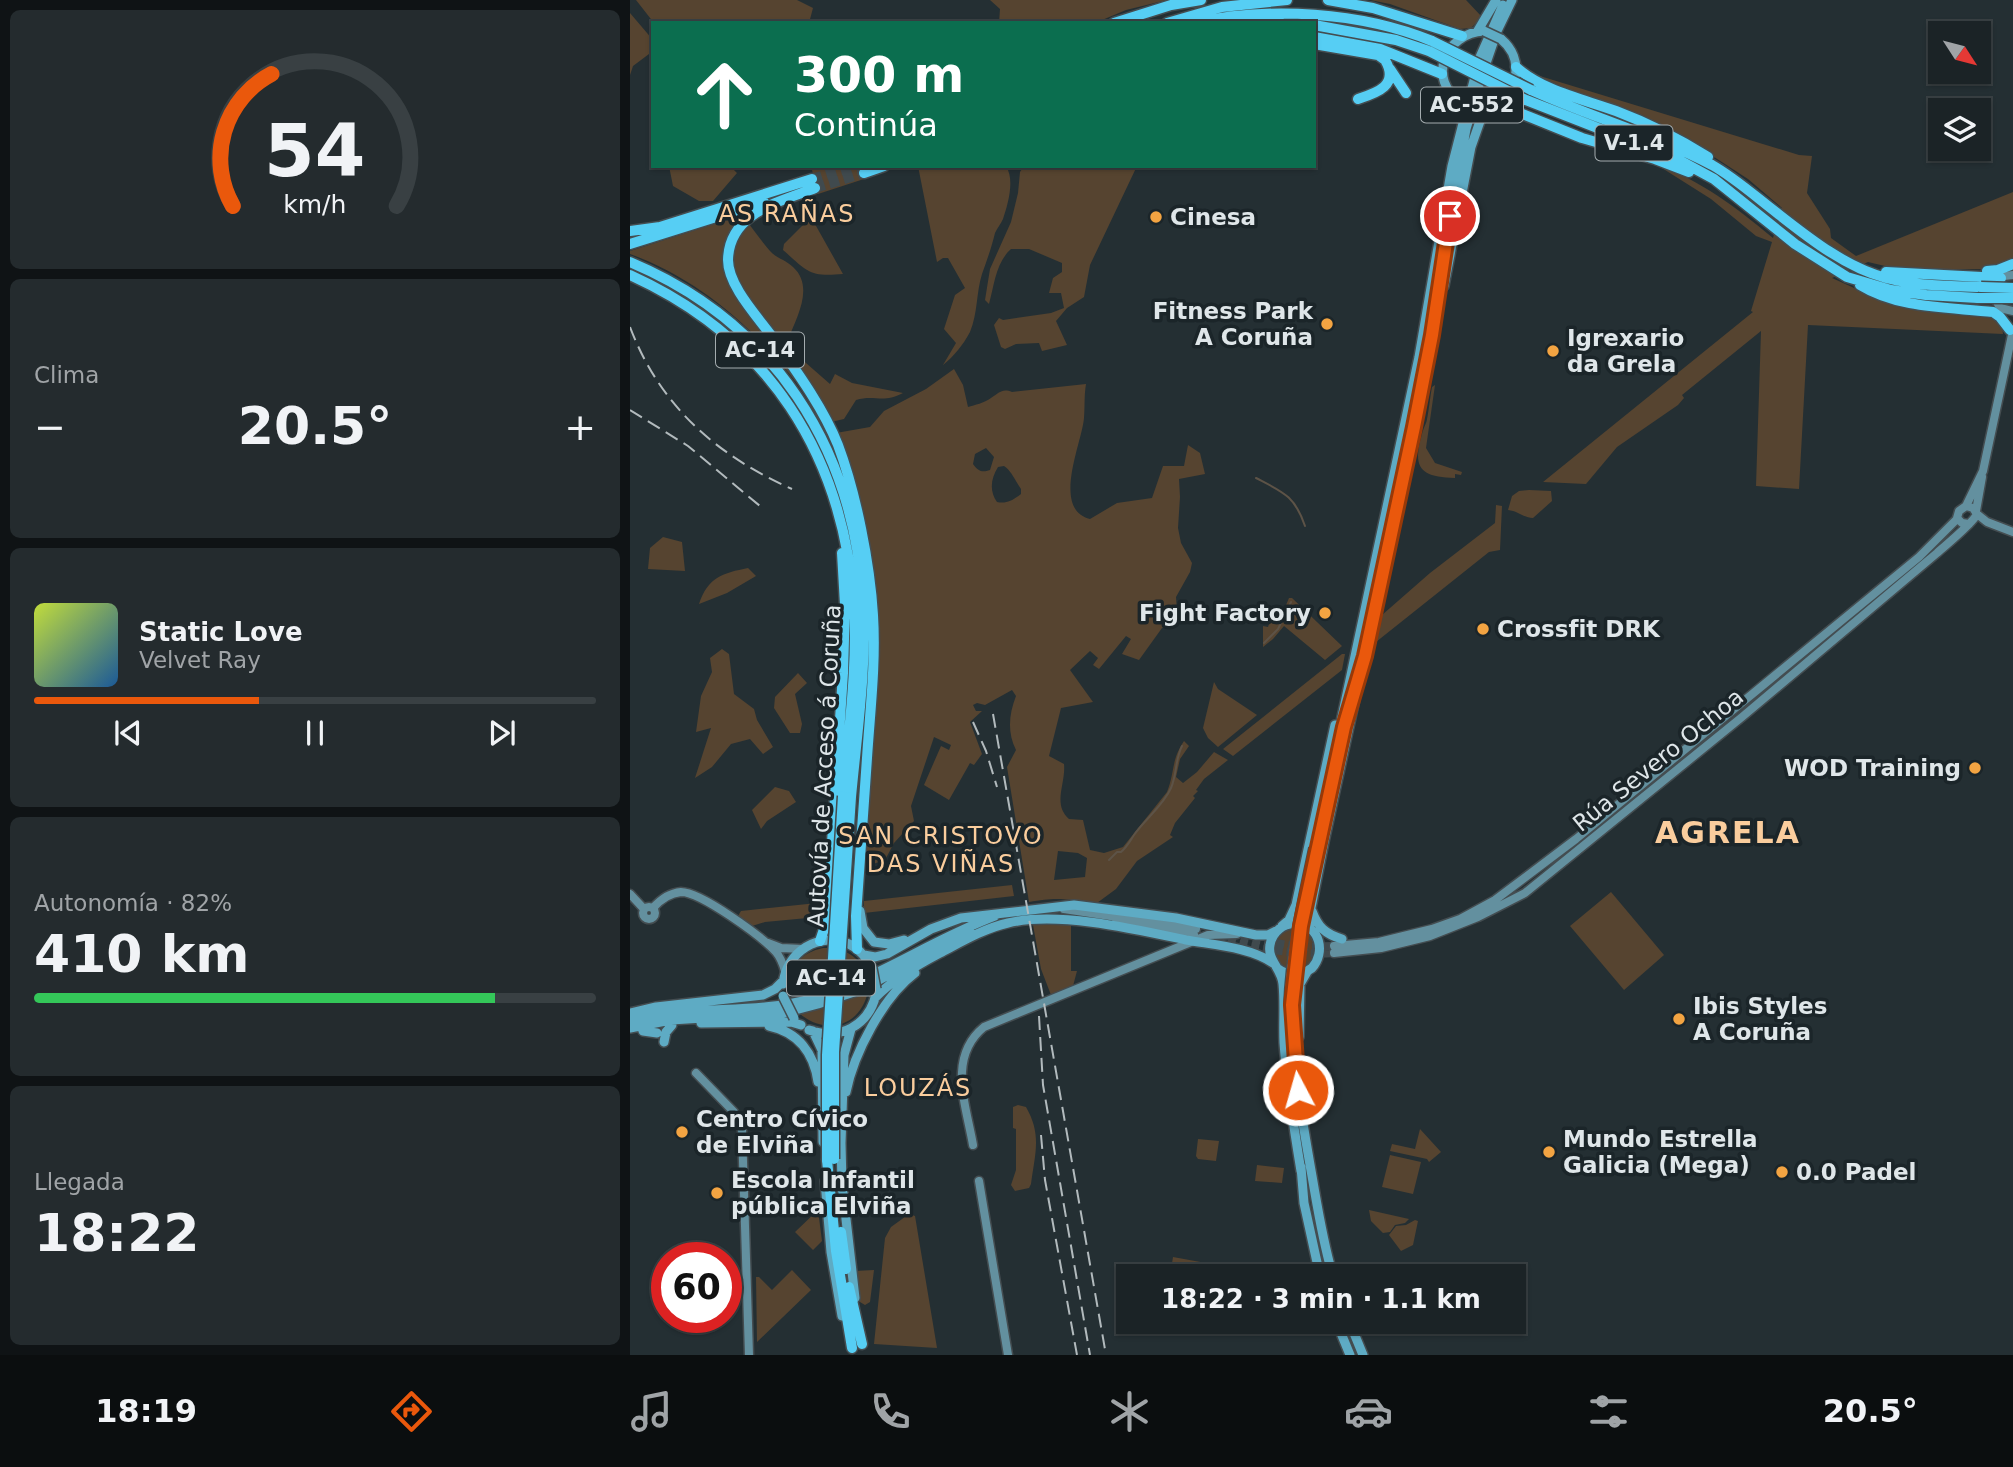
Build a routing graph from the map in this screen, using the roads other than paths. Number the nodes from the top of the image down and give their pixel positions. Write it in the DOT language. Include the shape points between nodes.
graph roads {
  1 [pos="1201,0"];
  2 [pos="1287,0"];
  3 [pos="1328,0"];
  4 [pos="1496,0"];
  5 [pos="1505,0"];
  6 [pos="1513,0"];
  7 [pos="1518,0"];
  8 [pos="1120,21"];
  9 [pos="1174,21"];
  10 [pos="1203,21"];
  11 [pos="1316,25"];
  12 [pos="1480,32"];
  13 [pos="1462,36"];
  14 [pos="1316,37"];
  15 [pos="1504,41"];
  16 [pos="1316,44"];
  17 [pos="1431,46"];
  18 [pos="1388,65"];
  19 [pos="1516,67"];
  20 [pos="1443,74"];
  21 [pos="1406,93"];
  22 [pos="1528,95"];
  23 [pos="1358,99"];
  24 [pos="1486,105"];
  25 [pos="878,168"];
  26 [pos="1719,169"];
  27 [pos="864,173"];
  28 [pos="814,184"];
  29 [pos="1736,196"];
  30 [pos="630,231"];
  31 [pos="633,243"];
  32 [pos="1839,256"];
  33 [pos="630,261"];
  34 [pos="2013,264"];
  35 [pos="630,275"];
  36 [pos="1964,275"];
  37 [pos="2009,275"];
  38 [pos="1847,277"];
  39 [pos="2013,288"];
  40 [pos="1979,292"];
  41 [pos="2013,298"];
  42 [pos="1945,307"];
  43 [pos="2006,310"];
  44 [pos="2011,332"];
  45 [pos="1432,335"];
  46 [pos="836,469"];
  47 [pos="1983,471"];
  48 [pos="1966,506"];
  49 [pos="1974,517"];
  50 [pos="1957,519"];
  51 [pos="843,532"];
  52 [pos="2013,532"];
  53 [pos="866,567"];
  54 [pos="1360,632"];
  55 [pos="1365,656"];
  56 [pos="1779,672"];
  57 [pos="1674,772"];
  58 [pos="847,797"];
  59 [pos="1316,849"];
  60 [pos="858,886"];
  61 [pos="1298,893"];
  62 [pos="630,894"];
  63 [pos="1048,908"];
  64 [pos="1311,908"];
  65 [pos="1002,919"];
  66 [pos="1310,928"];
  67 [pos="931,929"];
  68 [pos="1279,929"];
  69 [pos="1250,934"];
  70 [pos="1195,935"];
  71 [pos="1342,939"];
  72 [pos="764,941"];
  73 [pos="820,941"];
  74 [pos="958,944"];
  75 [pos="803,949"];
  76 [pos="1234,950"];
  77 [pos="860,952"];
  78 [pos="1275,965"];
  79 [pos="1308,971"];
  80 [pos="784,976"];
  81 [pos="876,994"];
  82 [pos="1288,1003"];
  83 [pos="631,1009"];
  84 [pos="630,1021"];
  85 [pos="797,1021"];
  86 [pos="746,1022"];
  87 [pos="672,1025"];
  88 [pos="630,1028"];
  89 [pos="851,1029"];
  90 [pos="643,1031"];
  91 [pos="813,1031"];
  92 [pos="657,1033"];
  93 [pos="630,1034"];
  94 [pos="664,1042"];
  95 [pos="696,1073"];
  96 [pos="821,1113"];
  97 [pos="842,1115"];
  98 [pos="973,1145"];
  99 [pos="1309,1160"];
  100 [pos="979,1181"];
  101 [pos="1319,1264"];
  102 [pos="1330,1264"];
  103 [pos="1341,1334"];
  104 [pos="1354,1334"];
  105 [pos="858,1350"];
  106 [pos="749,1355"];
  107 [pos="1008,1355"];
  108 [pos="1350,1355"];
  109 [pos="1363,1355"];
  1 -- 8 [label="highway"];
  2 -- 9 [label="highway" via="1222,7"];
  3 -- 13 [label="highway" via="1373,8"];
  4 -- 12 [label="main road"];
  5 -- 54 [label="main road, AC-552" via="1480,57 1462,120 1419,356"];
  6 -- 45 [label="main road, AC-552" via="1494,41 1469,119"];
  7 -- 15 [label="main road"];
  10 -- 17 [label="highway, V-1.4" via="1306,15 1384,26"];
  11 -- 17 [label="highway, V-1.4"];
  12 -- 13 [label="main road"];
  12 -- 15 [label="main road, bridge"];
  13 -- 20 [label="main road" via="1448,52"];
  14 -- 20 [label="highway" via="1380,49"];
  15 -- 19 [label="main road"];
  16 -- 18 [label="highway" via="1378,55"];
  17 -- 22 [label="highway, V-1.4, bridge"];
  18 -- 21 [label="highway"];
  18 -- 23 [label="highway" via="1387,85 1379,93"];
  19 -- 24 [label="main road" via="1511,90"];
  19 -- 26 [label="highway" via="1538,82 1686,143"];
  20 -- 24 [label="main road, bridge" via="1461,102"];
  22 -- 26 [label="highway, V-1.4" via="1655,139"];
  22 -- 29 [label="highway, V-1.4" via="1677,159"];
  24 -- 29 [label="highway" via="1680,167"];
  24 -- 45 [label="main road, AC-552" via="1471,148"];
  25 -- 27 [label="highway"];
  26 -- 32 [label="highway, V-1.4"];
  28 -- 30 [label="highway"];
  28 -- 31 [label="highway"];
  28 -- 53 [label="highway" via="745,220 732,241 729,267 740,292 823,414 838,444 860,523"];
  29 -- 38 [label="highway, V-1.4"];
  32 -- 36 [label="highway" via="1891,273"];
  32 -- 40 [label="highway, V-1.4" via="1884,277"];
  33 -- 46 [label="highway, Autovía de Acceso á Coruña / AC-14" via="711,307 761,351 811,417"];
  34 -- 36 [label="highway"];
  35 -- 51 [label="highway, Autovía de Acceso á Coruña / AC-14" via="709,321 761,369 804,429 835,498"];
  36 -- 37 [label="highway"];
  37 -- 43 [label="main road, Rúa Severo Ochoa" via="1993,293"];
  38 -- 40 [label="highway, V-1.4" via="1926,295"];
  38 -- 42 [label="highway" via="1873,292"];
  39 -- 40 [label="highway, V-1.4, bridge"];
  40 -- 41 [label="highway, V-1.4, bridge"];
  42 -- 43 [label="highway"];
  42 -- 44 [label="highway" via="1993,313"];
  43 -- 44 [label="main road, Rúa Severo Ochoa"];
  44 -- 47 [label="main road, Rúa Severo Ochoa"];
  45 -- 55 [label="main road, AC-552"];
  46 -- 53 [label="highway" via="848,496"];
  46 -- 58 [label="highway, Autovía de Acceso á Coruña / AC-14" via="858,557 863,601 863,654"];
  47 -- 48 [label="main road, Rúa Severo Ochoa"];
  47 -- 49 [label="main road, Rúa Severo Ochoa"];
  48 -- 49 [label="main road" via="1971,506"];
  48 -- 50 [label="main road, Rúa Severo Ochoa"];
  49 -- 50 [label="main road" via="1962,523"];
  49 -- 52 [label="main road"];
  49 -- 57 [label="main road, Rúa Severo Ochoa"];
  50 -- 56 [label="main road, Rúa Severo Ochoa" via="1919,557"];
  51 -- 58 [label="highway, Autovía de Acceso á Coruña / AC-14" via="854,607"];
  51 -- 73 [label="highway" via="843,674 827,920"];
  53 -- 60 [label="highway" via="873,663"];
  54 -- 59 [label="main road, AC-552"];
  54 -- 61 [label="main road, AC-552"];
  55 -- 59 [label="main road, AC-552"];
  55 -- 64 [label="main road, AC-552"];
  56 -- 57 [label="main road" via="1779,682"];
  56 -- 57 [label="main road, Rúa Severo Ochoa" via="1576,839 1483,908 1404,937 1334,949 1381,948 1430,936 1508,903"];
  58 -- 105 [label="highway, Autovía de Acceso á Coruña / AC-14, bridge" via="830,1159"];
  59 -- 82 [label="main road, AC-552, bridge" via="1298,925"];
  60 -- 67 [label="main road" via="863,928 874,942 897,943"];
  60 -- 77 [label="highway" via="855,935"];
  61 -- 68 [label="main road, AC-552" via="1294,910"];
  61 -- 69 [label="main road" via="1283,920"];
  62 -- 72 [label="main road" via="649,908 676,893 692,894"];
  63 -- 65 [label="main road"];
  63 -- 69 [label="main road" via="1101,907"];
  63 -- 70 [label="main road" via="1095,912"];
  64 -- 66 [label="main road, AC-552"];
  64 -- 71 [label="main road" via="1320,928"];
  65 -- 67 [label="main road" via="984,914"];
  65 -- 70 [label="main road" via="1054,918"];
  65 -- 74 [label="main road"];
  65 -- 84 [label="main road" via="957,930 850,987 810,999 672,1012"];
  65 -- 88 [label="main road" via="959,936 860,990 818,1004 784,1013 671,1020"];
  66 -- 68 [label="main road" via="1294,923"];
  66 -- 79 [label="main road, AC-552" via="1320,950"];
  67 -- 77 [label="main road" via="887,954 875,957"];
  68 -- 69 [label="main road" via="1268,935"];
  68 -- 78 [label="main road, AC-552" via="1270,946"];
  69 -- 70 [label="main road"];
  70 -- 76 [label="main road"];
  70 -- 98 [label="main road" via="979,1031 965,1050 961,1074"];
  72 -- 75 [label="main road"];
  72 -- 80 [label="main road" via="778,955"];
  73 -- 75 [label="main road"];
  73 -- 77 [label="main road" via="839,941"];
  74 -- 81 [label="main road"];
  74 -- 97 [label="main road" via="907,978 885,1007 850,1073"];
  75 -- 80 [label="main road"];
  76 -- 78 [label="main road"];
  76 -- 82 [label="main road" via="1268,965"];
  77 -- 81 [label="main road, bridge" via="872,968"];
  78 -- 79 [label="main road" via="1291,975"];
  78 -- 82 [label="main road"];
  79 -- 99 [label="main road" via="1300,984 1298,1014"];
  80 -- 83 [label="main road" via="764,995"];
  80 -- 85 [label="main road, bridge" via="783,996"];
  81 -- 89 [label="main road" via="870,1011"];
  82 -- 99 [label="main road"];
  82 -- 101 [label="main road" via="1304,1201"];
  85 -- 86 [label="main road"];
  85 -- 91 [label="main road"];
  86 -- 87 [label="main road"];
  86 -- 96 [label="main road" via="778,1028 804,1046 815,1066"];
  87 -- 90 [label="main road"];
  87 -- 94 [label="main road"];
  89 -- 91 [label="main road" via="825,1034"];
  89 -- 97 [label="main road" via="845,1047"];
  90 -- 92 [label="main road"];
  90 -- 93 [label="main road"];
  91 -- 96 [label="main road" via="822,1051"];
  95 -- 106 [label="main road" via="734,1112 743,1129"];
  96 -- 105 [label="main road" via="831,1252 843,1318"];
  97 -- 105 [label="main road" via="842,1184"];
  99 -- 102 [label="main road"];
  100 -- 107 [label="main road"];
  103 -- 108 [label="main road"];
  104 -- 109 [label="main road"];
}
